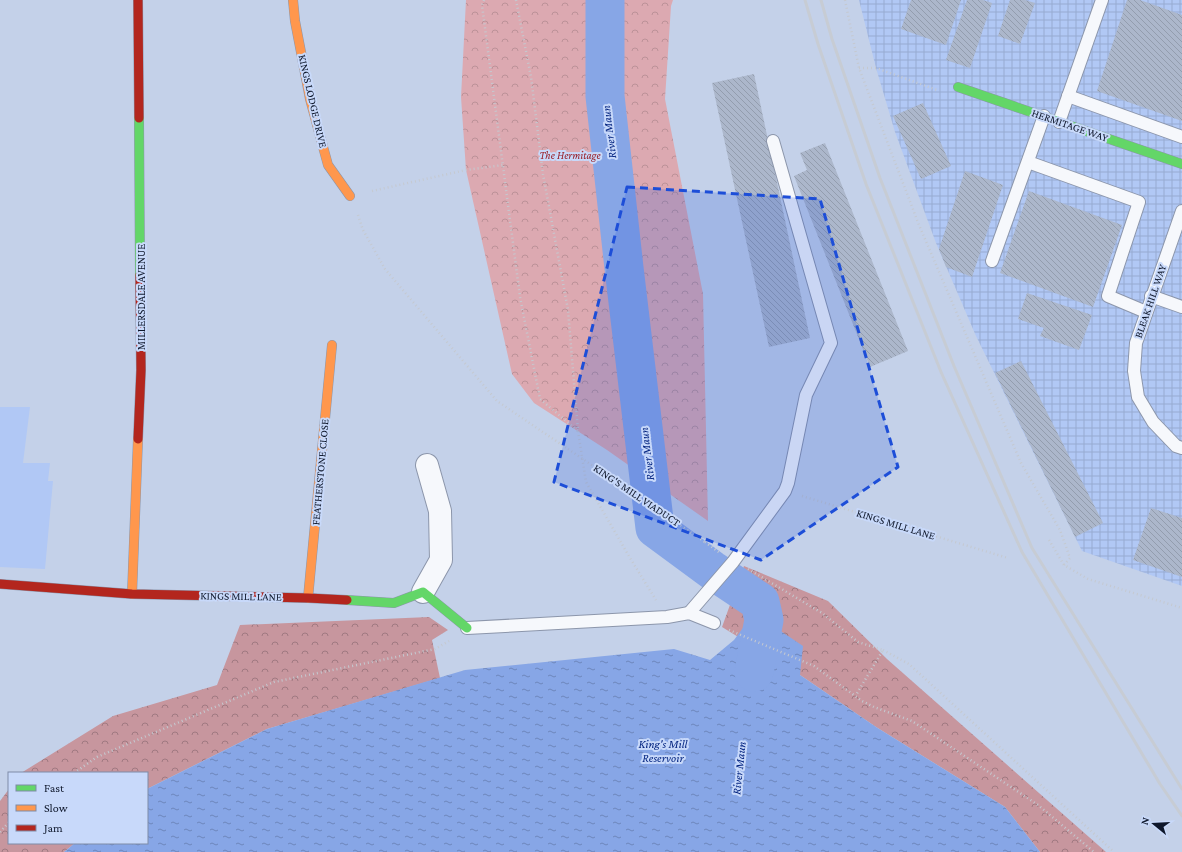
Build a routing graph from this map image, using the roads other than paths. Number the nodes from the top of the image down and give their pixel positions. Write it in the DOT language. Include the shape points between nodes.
graph roads {
  1 [pos="138,0"];
  2 [pos="293,0"];
  3 [pos="1102,0"];
  4 [pos="958,87"];
  5 [pos="1068,96"];
  6 [pos="1044,116"];
  7 [pos="1059,122"];
  8 [pos="1182,137"];
  9 [pos="773,141"];
  10 [pos="1028,162"];
  11 [pos="1182,164"];
  12 [pos="350,196"];
  13 [pos="1182,211"];
  14 [pos="992,261"];
  15 [pos="1151,296"];
  16 [pos="1182,307"];
  17 [pos="1146,312"];
  18 [pos="332,345"];
  19 [pos="1182,448"];
  20 [pos="427,465"];
  21 [pos="0,584"];
  22 [pos="423,592"];
  23 [pos="132,594"];
  24 [pos="308,598"];
  25 [pos="689,613"];
  26 [pos="714,624"];
  27 [pos="467,628"];
  1 -- 23 [label="street, MILLERSDALE AVENUE" via="141,370"];
  2 -- 12 [label="street, KINGS LODGE DRIVE" via="310,99 328,165"];
  3 -- 5 [label="lane"];
  4 -- 6 [label="street, HERMITAGE WAY"];
  5 -- 7 [label="lane"];
  5 -- 8 [label="lane"];
  6 -- 7 [label="street, HERMITAGE WAY"];
  6 -- 10 [label="lane"];
  7 -- 11 [label="street, HERMITAGE WAY"];
  9 -- 25 [label="lane" via="831,343 806,395 785,491 729,567"];
  10 -- 14 [label="lane"];
  10 -- 17 [label="lane" via="1139,202 1108,296"];
  13 -- 15 [label="lane, BLEAK HILL WAY"];
  15 -- 16 [label="lane"];
  15 -- 17 [label="lane, BLEAK HILL WAY"];
  17 -- 19 [label="lane, BLEAK HILL WAY" via="1136,343 1134,371 1138,397 1152,422 1176,446"];
  18 -- 24 [label="street, FEATHERSTONE CLOSE"];
  20 -- 22 [label="street" via="440,511 441,560"];
  21 -- 23 [label="street, KINGS MILL LANE"];
  22 -- 24 [label="street, KINGS MILL LANE" via="394,603"];
  22 -- 27 [label="street"];
  23 -- 24 [label="street, KINGS MILL LANE"];
  25 -- 26 [label="lane"];
  25 -- 27 [label="lane" via="667,618"];
}
